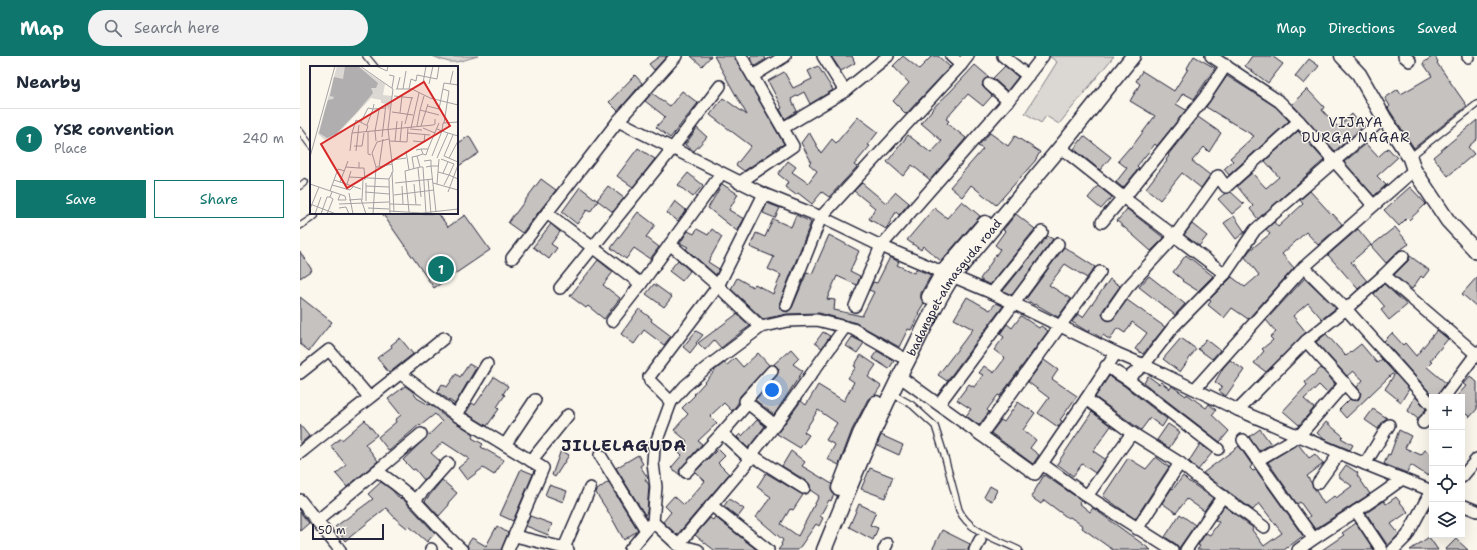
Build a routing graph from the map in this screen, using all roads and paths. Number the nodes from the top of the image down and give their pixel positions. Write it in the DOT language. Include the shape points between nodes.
graph roads {
  1 [pos="366,56"];
  2 [pos="453,56"];
  3 [pos="460,56"];
  4 [pos="676,56"];
  5 [pos="741,56"];
  6 [pos="785,56"];
  7 [pos="822,56"];
  8 [pos="888,56"];
  9 [pos="951,56"];
  10 [pos="1003,56"];
  11 [pos="1043,56"];
  12 [pos="1121,56"];
  13 [pos="1133,56"];
  14 [pos="1211,56"];
  15 [pos="1342,56"];
  16 [pos="964,60"];
  17 [pos="1226,65"];
  18 [pos="374,66"];
  19 [pos="753,76"];
  20 [pos="1028,76"];
  21 [pos="989,84"];
  22 [pos="720,86"];
  23 [pos="845,91"];
  24 [pos="1008,101"];
  25 [pos="1477,104"];
  26 [pos="1384,118"];
  27 [pos="618,121"];
  28 [pos="1299,121"];
  29 [pos="783,128"];
  30 [pos="300,131"];
  31 [pos="310,145"];
  32 [pos="1060,147"];
  33 [pos="672,149"];
  34 [pos="1335,161"];
  35 [pos="1412,164"];
  36 [pos="721,174"];
  37 [pos="305,182"];
  38 [pos="739,183"];
  39 [pos="300,186"];
  40 [pos="764,194"];
  41 [pos="1124,197"];
  42 [pos="1373,205"];
  43 [pos="547,213"];
  44 [pos="314,216"];
  45 [pos="821,218"];
  46 [pos="1102,222"];
  47 [pos="300,226"];
  48 [pos="1042,232"];
  49 [pos="1175,236"];
  50 [pos="670,244"];
  51 [pos="1058,244"];
  52 [pos="881,246"];
  53 [pos="592,247"];
  54 [pos="1477,252"];
  55 [pos="1403,256"];
  56 [pos="512,258"];
  57 [pos="1304,267"];
  58 [pos="1100,272"];
  59 [pos="948,274"];
  60 [pos="1225,274"];
  61 [pos="1384,275"];
  62 [pos="641,284"];
  63 [pos="718,286"];
  64 [pos="560,288"];
  65 [pos="992,293"];
  66 [pos="1013,304"];
  67 [pos="786,305"];
  68 [pos="855,306"];
  69 [pos="1346,309"];
  70 [pos="1109,314"];
  71 [pos="612,321"];
  72 [pos="1060,326"];
  73 [pos="761,327"];
  74 [pos="845,327"];
  75 [pos="444,338"];
  76 [pos="1306,341"];
  77 [pos="1116,353"];
  78 [pos="1477,353"];
  79 [pos="900,356"];
  80 [pos="487,364"];
  81 [pos="1144,365"];
  82 [pos="1106,366"];
  83 [pos="301,370"];
  84 [pos="772,371"];
  85 [pos="401,374"];
  86 [pos="899,376"];
  87 [pos="1127,380"];
  88 [pos="1345,383"];
  89 [pos="1195,389"];
  90 [pos="890,393"];
  91 [pos="1354,394"];
  92 [pos="1446,394"];
  93 [pos="369,397"];
  94 [pos="1086,399"];
  95 [pos="535,400"];
  96 [pos="671,402"];
  97 [pos="1429,402"];
  98 [pos="748,403"];
  99 [pos="939,404"];
  100 [pos="1238,410"];
  101 [pos="456,415"];
  102 [pos="568,415"];
  103 [pos="1429,416"];
  104 [pos="1423,423"];
  105 [pos="775,425"];
  106 [pos="1389,425"];
  107 [pos="1132,432"];
  108 [pos="722,433"];
  109 [pos="421,434"];
  110 [pos="981,435"];
  111 [pos="1299,436"];
  112 [pos="1243,440"];
  113 [pos="505,445"];
  114 [pos="1218,449"];
  115 [pos="300,453"];
  116 [pos="1339,454"];
  117 [pos="600,455"];
  118 [pos="751,458"];
  119 [pos="1477,459"];
  120 [pos="1258,460"];
  121 [pos="531,461"];
  122 [pos="448,463"];
  123 [pos="1180,463"];
  124 [pos="1042,464"];
  125 [pos="1365,464"];
  126 [pos="377,472"];
  127 [pos="686,472"];
  128 [pos="1465,474"];
  129 [pos="1402,479"];
  130 [pos="1318,483"];
  131 [pos="590,488"];
  132 [pos="804,488"];
  133 [pos="1429,490"];
  134 [pos="1087,496"];
  135 [pos="1223,496"];
  136 [pos="1429,496"];
  137 [pos="300,500"];
  138 [pos="414,501"];
  139 [pos="711,505"];
  140 [pos="1465,506"];
  141 [pos="1356,511"];
  142 [pos="1477,511"];
  143 [pos="317,521"];
  144 [pos="650,526"];
  145 [pos="1264,527"];
  146 [pos="1137,529"];
  147 [pos="515,536"];
  148 [pos="1313,538"];
  149 [pos="979,541"];
  150 [pos="678,545"];
  151 [pos="566,549"];
  152 [pos="340,550"];
  153 [pos="462,550"];
  154 [pos="508,550"];
  155 [pos="630,550"];
  156 [pos="696,550"];
  157 [pos="768,550"];
  158 [pos="814,550"];
  159 [pos="824,550"];
  160 [pos="1019,550"];
  161 [pos="1172,550"];
  162 [pos="1186,550"];
  163 [pos="1298,550"];
  164 [pos="1382,550"];
  165 [pos="1393,550"];
  1 -- 18 [label="lane"];
  2 -- 3 [label="path"];
  4 -- 27 [label="street"];
  5 -- 19 [label="street"];
  6 -- 19 [label="street"];
  7 -- 23 [label="street"];
  8 -- 23 [label="street"];
  9 -- 16 [label="street"];
  10 -- 20 [label="street"];
  11 -- 20 [label="street"];
  12 -- 59 [label="street, badangpet-almasguda road"];
  13 -- 32 [label="street, badangpet-almasguda road"];
  14 -- 17 [label="street"];
  15 -- 26 [label="street" via="1359,74"];
  16 -- 45 [label="street"];
  17 -- 28 [label="street" via="1280,102"];
  17 -- 41 [label="street" via="1205,97"];
  19 -- 29 [label="street"];
  20 -- 24 [label="street"];
  21 -- 24 [label="street"];
  22 -- 33 [label="street"];
  23 -- 29 [label="street"];
  24 -- 52 [label="street"];
  25 -- 35 [label="lane"];
  26 -- 34 [label="street"];
  26 -- 35 [label="street"];
  27 -- 33 [label="street"];
  27 -- 43 [label="street"];
  28 -- 34 [label="street"];
  28 -- 49 [label="street" via="1226,186 1218,176"];
  29 -- 38 [label="street" via="793,146"];
  30 -- 31 [label="lane"];
  32 -- 41 [label="street"];
  32 -- 59 [label="street, badangpet-almasguda road"];
  33 -- 36 [label="street"];
  33 -- 53 [label="street"];
  34 -- 42 [label="street"];
  34 -- 60 [label="street" via="1255,230"];
  35 -- 42 [label="street"];
  35 -- 54 [label="street" via="1448,221"];
  36 -- 38 [label="street"];
  36 -- 50 [label="street"];
  37 -- 39 [label="lane"];
  38 -- 40 [label="street"];
  40 -- 45 [label="street"];
  40 -- 63 [label="street"];
  41 -- 46 [label="street"];
  41 -- 49 [label="street"];
  42 -- 57 [label="street"];
  43 -- 53 [label="street"];
  43 -- 56 [label="street"];
  44 -- 47 [label="lane"];
  45 -- 52 [label="street"];
  45 -- 67 [label="street"];
  48 -- 65 [label="street"];
  49 -- 60 [label="street"];
  49 -- 70 [label="street" via="1127,288"];
  50 -- 62 [label="street"];
  50 -- 63 [label="street"];
  51 -- 66 [label="street"];
  52 -- 59 [label="street"];
  52 -- 68 [label="street"];
  53 -- 62 [label="street"];
  53 -- 64 [label="street"];
  55 -- 61 [label="street"];
  57 -- 69 [label="street"];
  57 -- 89 [label="street"];
  58 -- 72 [label="street"];
  59 -- 65 [label="street"];
  59 -- 79 [label="street, badangpet-almasguda road" via="920,313"];
  59 -- 86 [label="street, badangpet-almasguda road" via="939,298"];
  60 -- 81 [label="street" via="1174,326"];
  61 -- 69 [label="street"];
  61 -- 78 [label="street"];
  62 -- 71 [label="street"];
  63 -- 73 [label="street"];
  63 -- 96 [label="street" via="649,377"];
  65 -- 66 [label="street"];
  66 -- 72 [label="street"];
  66 -- 99 [label="street"];
  69 -- 76 [label="street"];
  69 -- 97 [label="street"];
  72 -- 77 [label="street"];
  72 -- 110 [label="street"];
  73 -- 74 [label="street" via="787,321 817,320"];
  73 -- 96 [label="street" via="706,368"];
  74 -- 79 [label="street" via="865,335"];
  74 -- 105 [label="street"];
  75 -- 85 [label="street"];
  76 -- 88 [label="street"];
  76 -- 100 [label="street"];
  77 -- 81 [label="street"];
  77 -- 82 [label="street"];
  78 -- 92 [label="street"];
  79 -- 158 [label="street, badangpet-almasguda road" via="860,434"];
  80 -- 101 [label="street"];
  81 -- 87 [label="street"];
  81 -- 89 [label="street"];
  82 -- 87 [label="street"];
  82 -- 94 [label="street"];
  83 -- 93 [label="street" via="329,350"];
  84 -- 98 [label="street" via="746,401"];
  85 -- 93 [label="street"];
  85 -- 101 [label="street"];
  86 -- 90 [label="street, badangpet-almasguda road"];
  86 -- 99 [label="street"];
  87 -- 114 [label="street"];
  88 -- 91 [label="street"];
  88 -- 111 [label="street"];
  89 -- 100 [label="street"];
  90 -- 149 [label="lane" via="912,405 935,426 959,510"];
  90 -- 159 [label="street, badangpet-almasguda road"];
  93 -- 115 [label="street"];
  94 -- 107 [label="street"];
  94 -- 124 [label="street"];
  95 -- 113 [label="street"];
  96 -- 144 [label="street" via="654,448 656,487"];
  98 -- 105 [label="street"];
  98 -- 108 [label="street"];
  99 -- 110 [label="street"];
  100 -- 111 [label="street"];
  101 -- 113 [label="street"];
  102 -- 121 [label="street"];
  103 -- 104 [label="street"];
  105 -- 118 [label="street"];
  106 -- 125 [label="street"];
  107 -- 123 [label="street"];
  107 -- 134 [label="street"];
  108 -- 118 [label="street"];
  108 -- 127 [label="street"];
  109 -- 126 [label="street"];
  110 -- 124 [label="street" via="1035,474"];
  111 -- 116 [label="street"];
  111 -- 120 [label="street"];
  112 -- 120 [label="street"];
  113 -- 121 [label="street"];
  116 -- 125 [label="street"];
  116 -- 130 [label="street"];
  117 -- 144 [label="street"];
  118 -- 132 [label="street"];
  118 -- 139 [label="street"];
  119 -- 128 [label="street"];
  120 -- 148 [label="street"];
  121 -- 147 [label="street" via="543,468"];
  122 -- 138 [label="street"];
  123 -- 135 [label="street"];
  123 -- 146 [label="street"];
  124 -- 134 [label="street"];
  125 -- 129 [label="street"];
  126 -- 138 [label="street"];
  126 -- 143 [label="street"];
  129 -- 133 [label="street"];
  129 -- 141 [label="street"];
  131 -- 151 [label="street"];
  134 -- 146 [label="street"];
  135 -- 145 [label="street"];
  135 -- 162 [label="street"];
  136 -- 165 [label="street" via="1407,536"];
  137 -- 143 [label="street"];
  138 -- 153 [label="street"];
  139 -- 150 [label="street"];
  139 -- 157 [label="street"];
  140 -- 142 [label="street"];
  141 -- 148 [label="street"];
  141 -- 164 [label="street"];
  143 -- 152 [label="street"];
  144 -- 150 [label="street"];
  144 -- 155 [label="street"];
  146 -- 161 [label="street"];
  147 -- 151 [label="street"];
  147 -- 154 [label="street"];
  148 -- 163 [label="street"];
  149 -- 160 [label="lane"];
  150 -- 156 [label="street"];
}
